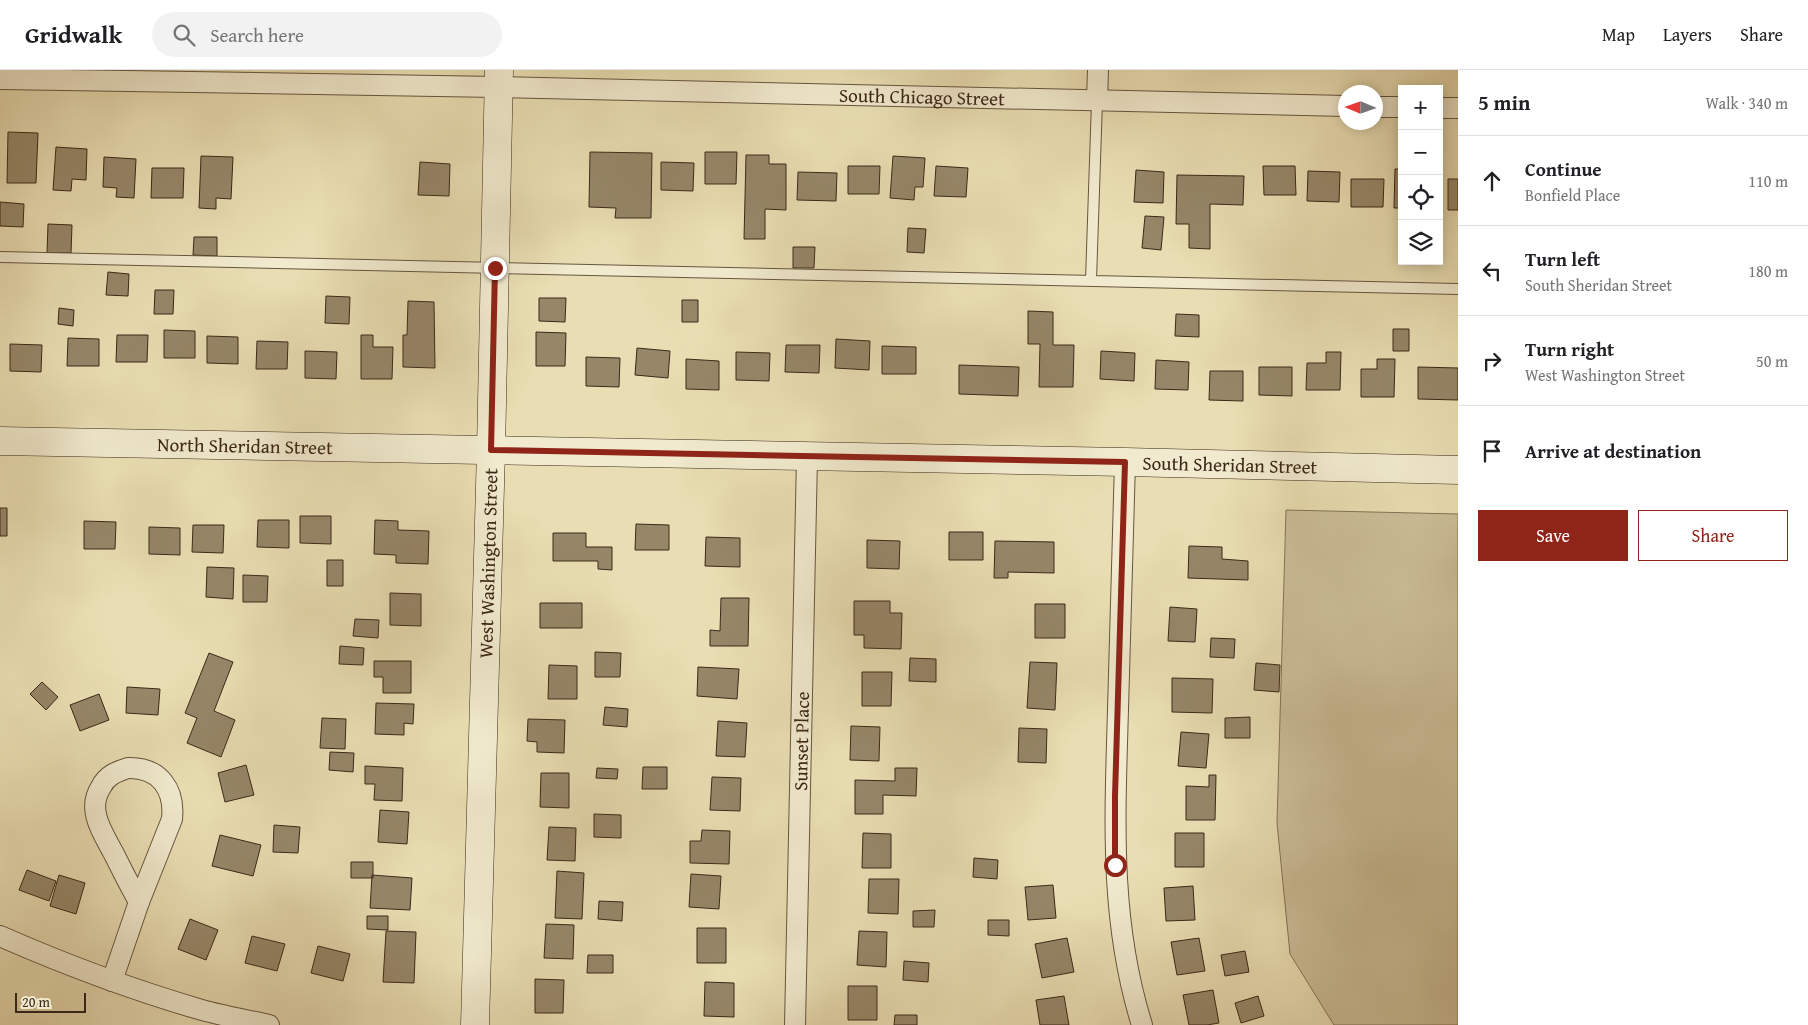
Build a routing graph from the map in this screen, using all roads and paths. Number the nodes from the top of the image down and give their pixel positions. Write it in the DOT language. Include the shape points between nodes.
graph roads {
  1 [pos="1098,70"];
  2 [pos="498,78"];
  3 [pos="0,79"];
  4 [pos="1097,101"];
  5 [pos="1338,106"];
  6 [pos="1383,107"];
  7 [pos="1398,107"];
  8 [pos="1443,108"];
  9 [pos="1458,108"];
  10 [pos="0,257"];
  11 [pos="495,268"];
  12 [pos="1091,280"];
  13 [pos="1458,289"];
  14 [pos="0,441"];
  15 [pos="491,450"];
  16 [pos="807,457"];
  17 [pos="1125,462"];
  18 [pos="1458,470"];
  19 [pos="139,902"];
  20 [pos="0,936"];
  21 [pos="112,981"];
  22 [pos="269,1025"];
  23 [pos="475,1025"];
  24 [pos="795,1025"];
  25 [pos="1142,1025"];
  1 -- 4 [label="street"];
  2 -- 3 [label="street, South Chicago Street"];
  2 -- 4 [label="street, South Chicago Street"];
  2 -- 11 [label="street, West Washington Street"];
  4 -- 5 [label="street, South Chicago Street"];
  4 -- 12 [label="lane"];
  6 -- 7 [label="street"];
  8 -- 9 [label="street"];
  10 -- 11 [label="lane"];
  11 -- 12 [label="lane"];
  11 -- 15 [label="street, West Washington Street"];
  12 -- 13 [label="lane"];
  14 -- 15 [label="street, North Sheridan Street"];
  15 -- 16 [label="street, South Sheridan Street"];
  15 -- 23 [label="street, West Washington Street"];
  16 -- 17 [label="street, South Sheridan Street"];
  16 -- 24 [label="street, Sunset Place"];
  17 -- 18 [label="street, South Sheridan Street"];
  17 -- 25 [label="street" via="1115,865 1120,931"];
  19 -- 19 [label="street" via="98,824 94,807 96,793 104,781 115,772 136,768 161,780 170,791 173,805 172,819"];
  19 -- 21 [label="street"];
  20 -- 21 [label="street"];
  21 -- 22 [label="street" via="204,1010"];
}
